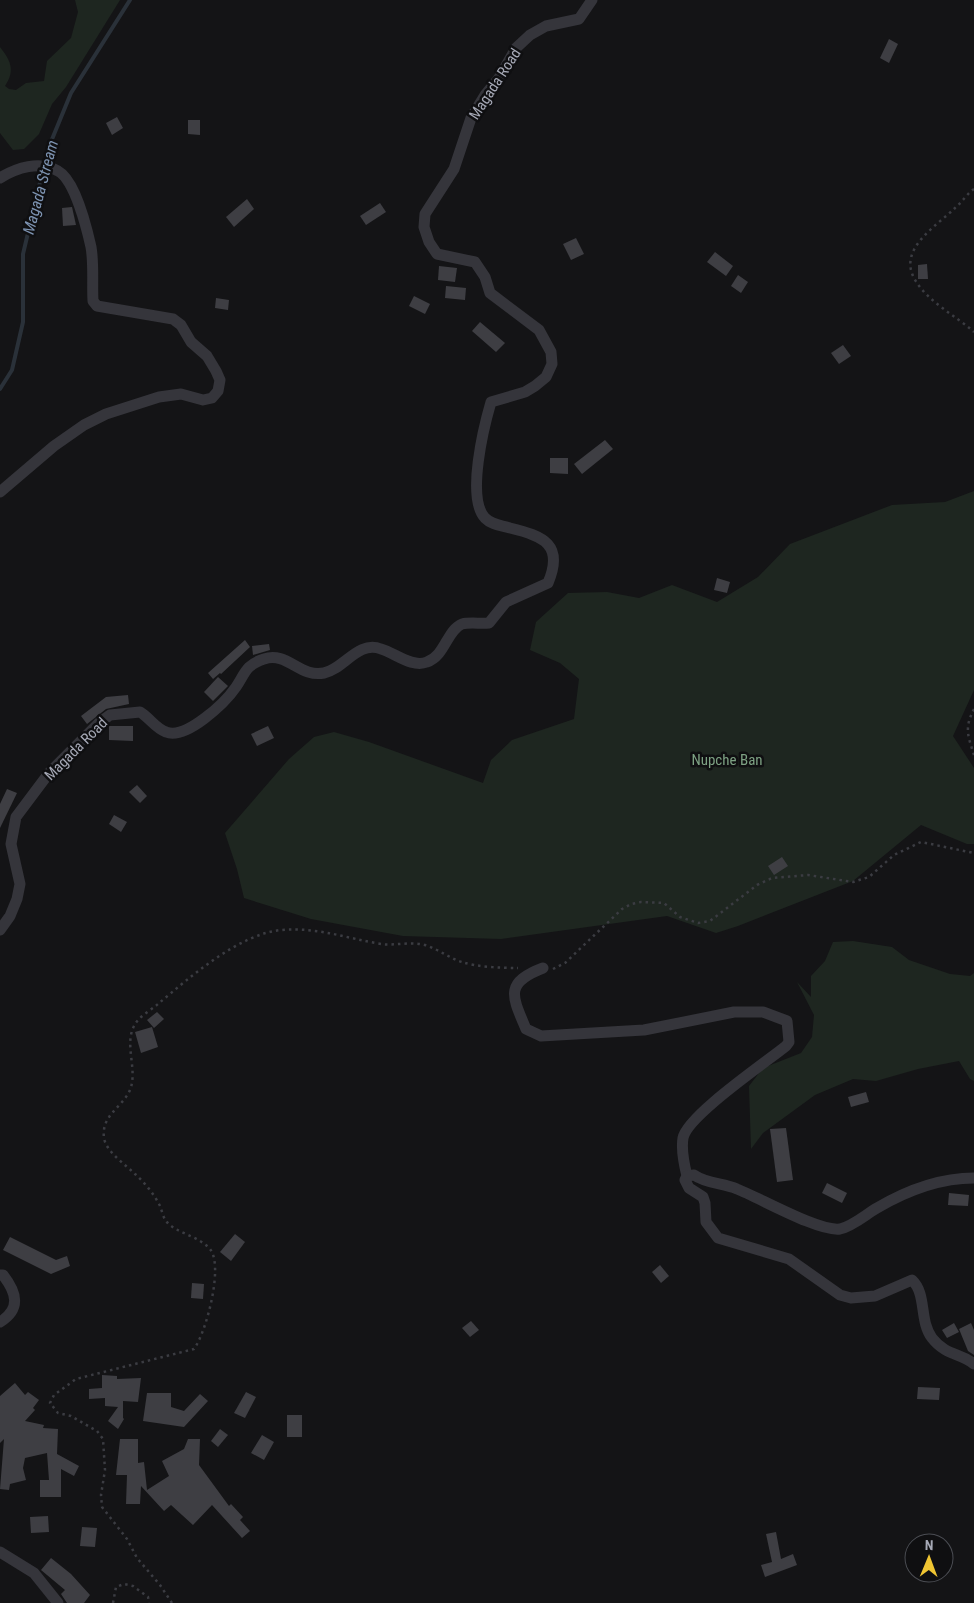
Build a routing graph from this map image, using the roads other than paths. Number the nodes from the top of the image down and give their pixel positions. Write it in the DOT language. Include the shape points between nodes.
graph roads {
  1 [pos="592,0"];
  2 [pos="0,178"];
  3 [pos="0,492"];
  4 [pos="0,930"];
  5 [pos="544,968"];
  6 [pos="687,1176"];
  7 [pos="974,1178"];
  8 [pos="0,1275"];
  9 [pos="0,1322"];
  10 [pos="974,1364"];
  11 [pos="0,1552"];
  12 [pos="58,1603"];
  1 -- 4 [label="street, Magada Road" via="579,19 546,26 516,48 471,118 454,169 425,214 424,228 437,254 475,262 490,293 539,330 551,352 552,364 546,378 525,392 492,402 482,436 477,472 479,507 484,517 494,525 549,543 554,553 554,569 548,583 506,602 489,623 462,624 454,630 440,654 429,662 420,664 380,648 367,648 348,656 337,667 324,673 306,672 284,658 274,656 252,664 226,698 192,728 180,734 160,729 140,712 110,715 49,773 16,817 11,844 20,884 10,916"];
  2 -- 3 [label="street" via="20,167 58,170 76,197 91,248 93,301 97,306 173,318 191,342 207,356 220,380 218,391 212,398 203,400 181,394 159,397 84,424"];
  5 -- 6 [label="street" via="523,976 515,988 514,999 526,1029 541,1036 644,1030 734,1012 763,1012 787,1021 789,1042 786,1046 688,1124 683,1137"];
  6 -- 7 [label="street" via="694,1175 730,1186 825,1228 839,1229 915,1190 944,1180"];
  6 -- 10 [label="street" via="685,1183 703,1197 706,1222 718,1238 789,1259 840,1295 851,1298 875,1296 912,1280 918,1289 925,1327 932,1339 947,1352"];
  8 -- 9 [label="street" via="14,1288 14,1308"];
  11 -- 12 [label="street" via="34,1573"];
}
